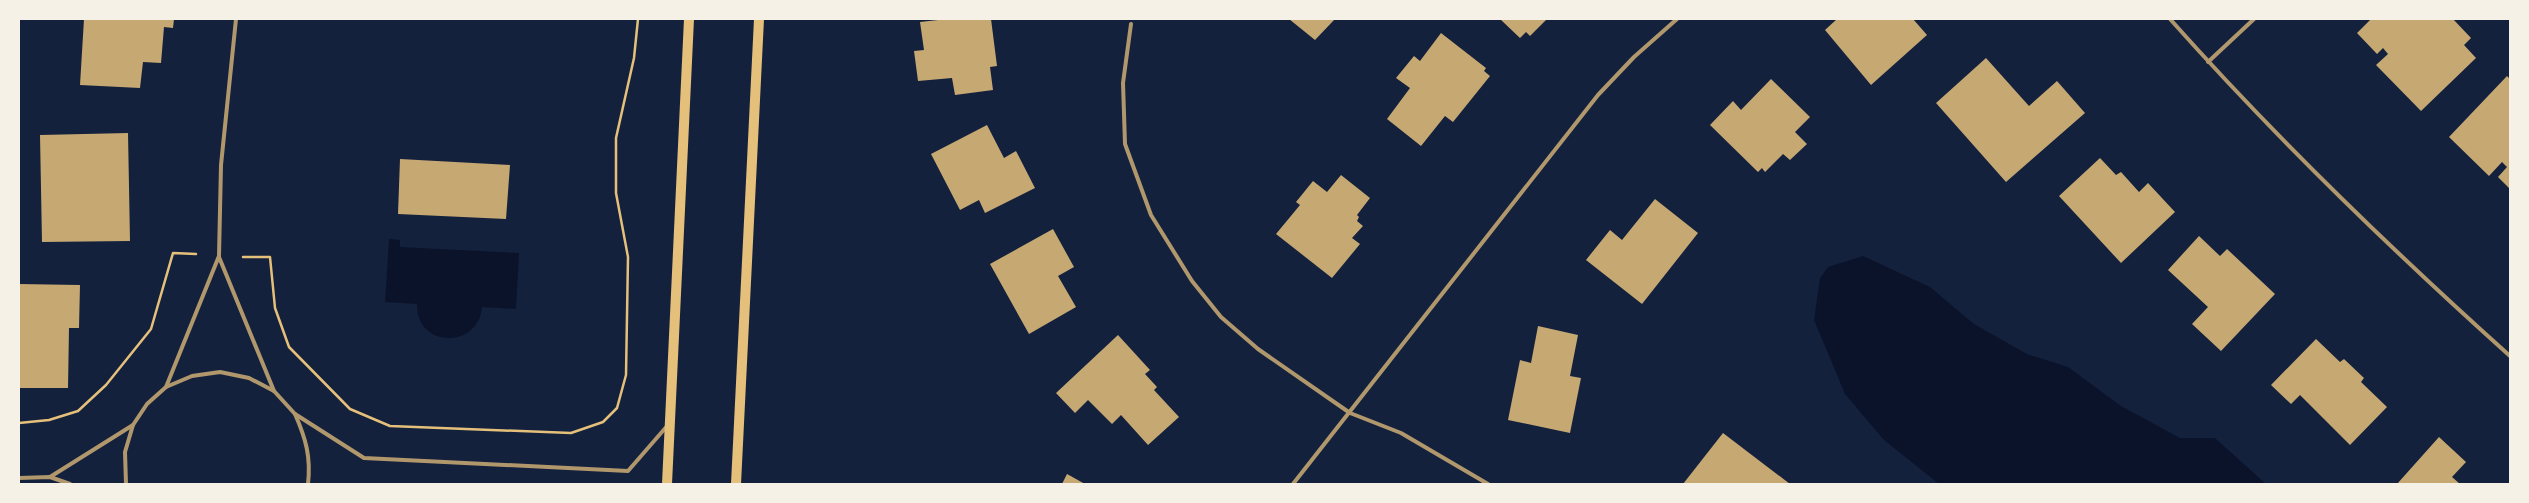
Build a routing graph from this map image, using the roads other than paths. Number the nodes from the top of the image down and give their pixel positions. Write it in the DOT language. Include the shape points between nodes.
graph roads {
  1 [pos="236,19"];
  2 [pos="689,19"];
  3 [pos="759,19"];
  4 [pos="1677,19"];
  5 [pos="2170,19"];
  6 [pos="2254,19"];
  7 [pos="1131,24"];
  8 [pos="2208,62"];
  9 [pos="219,256"];
  10 [pos="2510,356"];
  11 [pos="166,387"];
  12 [pos="274,391"];
  13 [pos="1350,413"];
  14 [pos="295,414"];
  15 [pos="670,423"];
  16 [pos="133,425"];
  17 [pos="50,477"];
  18 [pos="19,478"];
  19 [pos="70,484"];
  20 [pos="126,484"];
  21 [pos="308,484"];
  22 [pos="667,484"];
  23 [pos="736,484"];
  24 [pos="1293,484"];
  25 [pos="1488,484"];
  1 -- 9 [label="street" via="221,165"];
  2 -- 15 [label="main road"];
  3 -- 23 [label="main road"];
  4 -- 13 [label="street" via="1634,57 1598,95"];
  5 -- 8 [label="street"];
  6 -- 8 [label="street"];
  7 -- 13 [label="street" via="1123,83 1125,144 1151,215 1192,281 1221,317 1258,349"];
  8 -- 10 [label="street" via="2414,270"];
  9 -- 11 [label="street"];
  9 -- 12 [label="street"];
  11 -- 12 [label="street" via="192,376 220,372 248,378"];
  11 -- 16 [label="street" via="147,404"];
  12 -- 14 [label="street"];
  13 -- 24 [label="street"];
  13 -- 25 [label="street" via="1401,433"];
  14 -- 15 [label="street" via="364,458 628,471"];
  14 -- 21 [label="street" via="306,438 310,463"];
  15 -- 22 [label="main road"];
  16 -- 17 [label="street"];
  16 -- 20 [label="street" via="125,452"];
  17 -- 18 [label="street"];
  17 -- 19 [label="street"];
}
